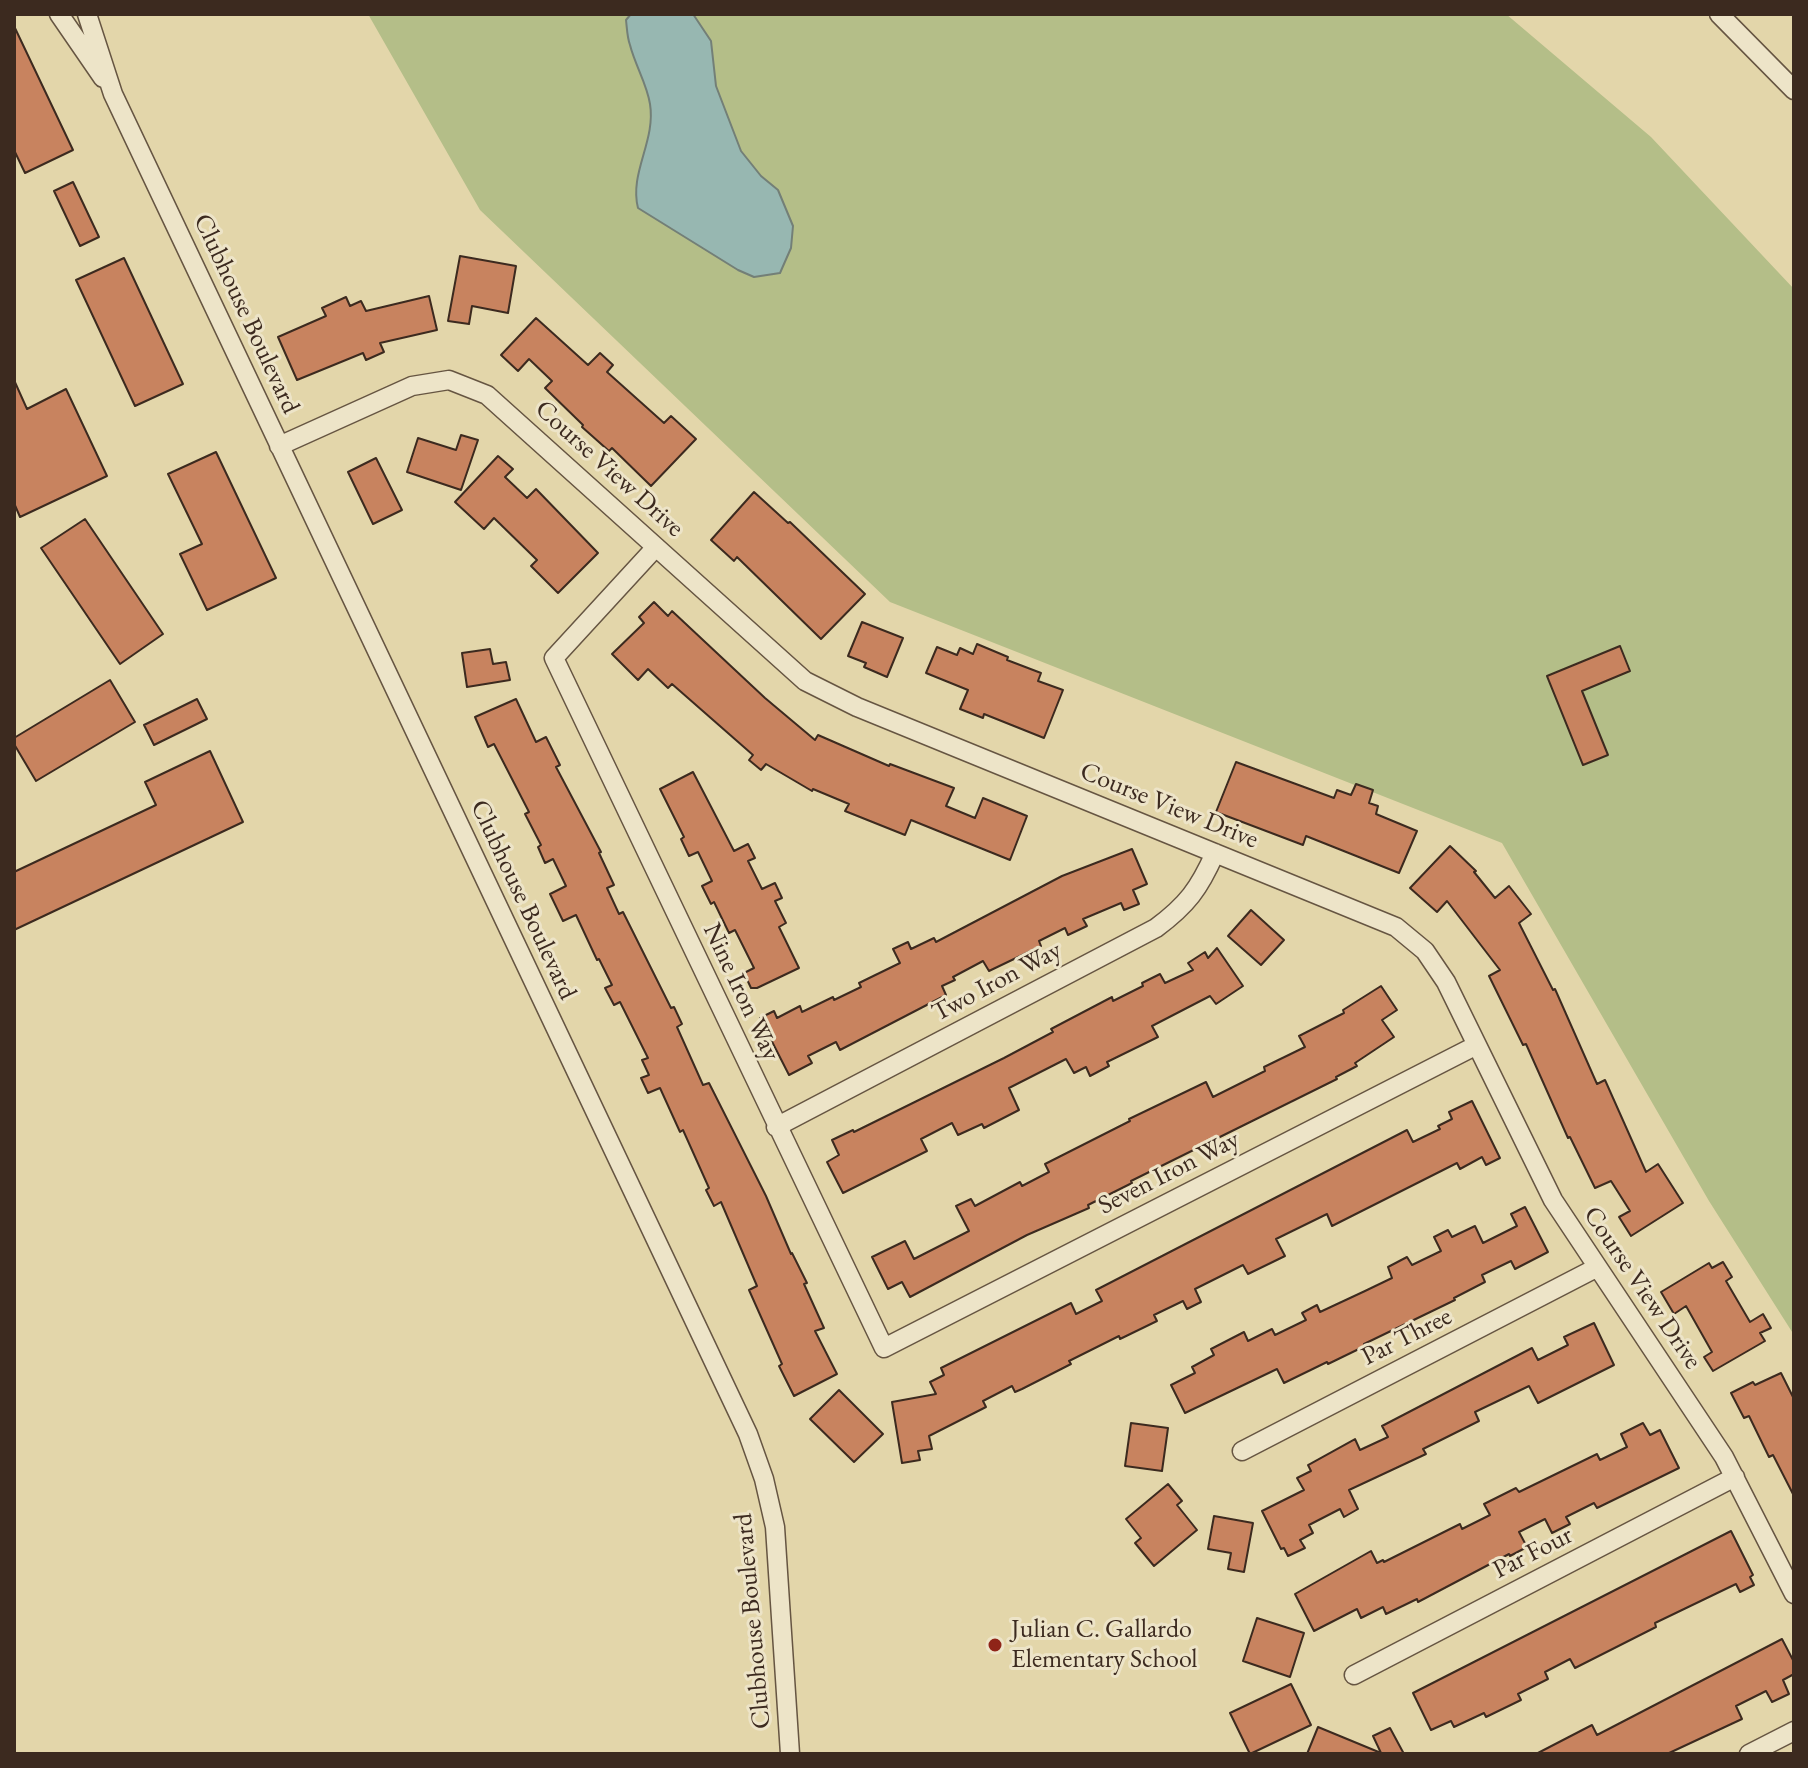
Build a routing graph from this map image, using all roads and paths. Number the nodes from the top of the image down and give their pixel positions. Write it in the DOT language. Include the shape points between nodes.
graph roads {
  1 [pos="59,14"];
  2 [pos="87,14"];
  3 [pos="1719,14"];
  4 [pos="1794,90"];
  5 [pos="113,94"];
  6 [pos="279,446"];
  7 [pos="656,547"];
  8 [pos="1215,853"];
  9 [pos="1477,1045"];
  10 [pos="776,1127"];
  11 [pos="1596,1268"];
  12 [pos="884,1348"];
  13 [pos="1242,1451"];
  14 [pos="1735,1477"];
  15 [pos="1794,1594"];
  16 [pos="1354,1675"];
  17 [pos="1794,1731"];
  18 [pos="790,1754"];
  19 [pos="1749,1754"];
  1 -- 5 [label="street"];
  2 -- 5 [label="street"];
  3 -- 4 [label="street"];
  5 -- 6 [label="street, Clubhouse Boulevard"];
  6 -- 7 [label="street, Course View Drive" via="412,386 449,380 487,395"];
  6 -- 18 [label="street, Clubhouse Boulevard" via="748,1434 775,1527"];
  7 -- 8 [label="street, Course View Drive" via="805,681"];
  7 -- 10 [label="street, Nine Iron Way" via="554,658"];
  8 -- 9 [label="street, Course View Drive" via="1396,927 1425,951"];
  8 -- 10 [label="street, Two Iron Way" via="1184,907 1156,928"];
  9 -- 11 [label="street, Course View Drive" via="1553,1200"];
  9 -- 12 [label="street, Seven Iron Way"];
  10 -- 12 [label="street, Nine Iron Way"];
  11 -- 13 [label="street, Par Three"];
  11 -- 14 [label="street, Course View Drive"];
  14 -- 15 [label="street, Course View Drive"];
  14 -- 16 [label="street, Par Four"];
  17 -- 19 [label="street"];
}
